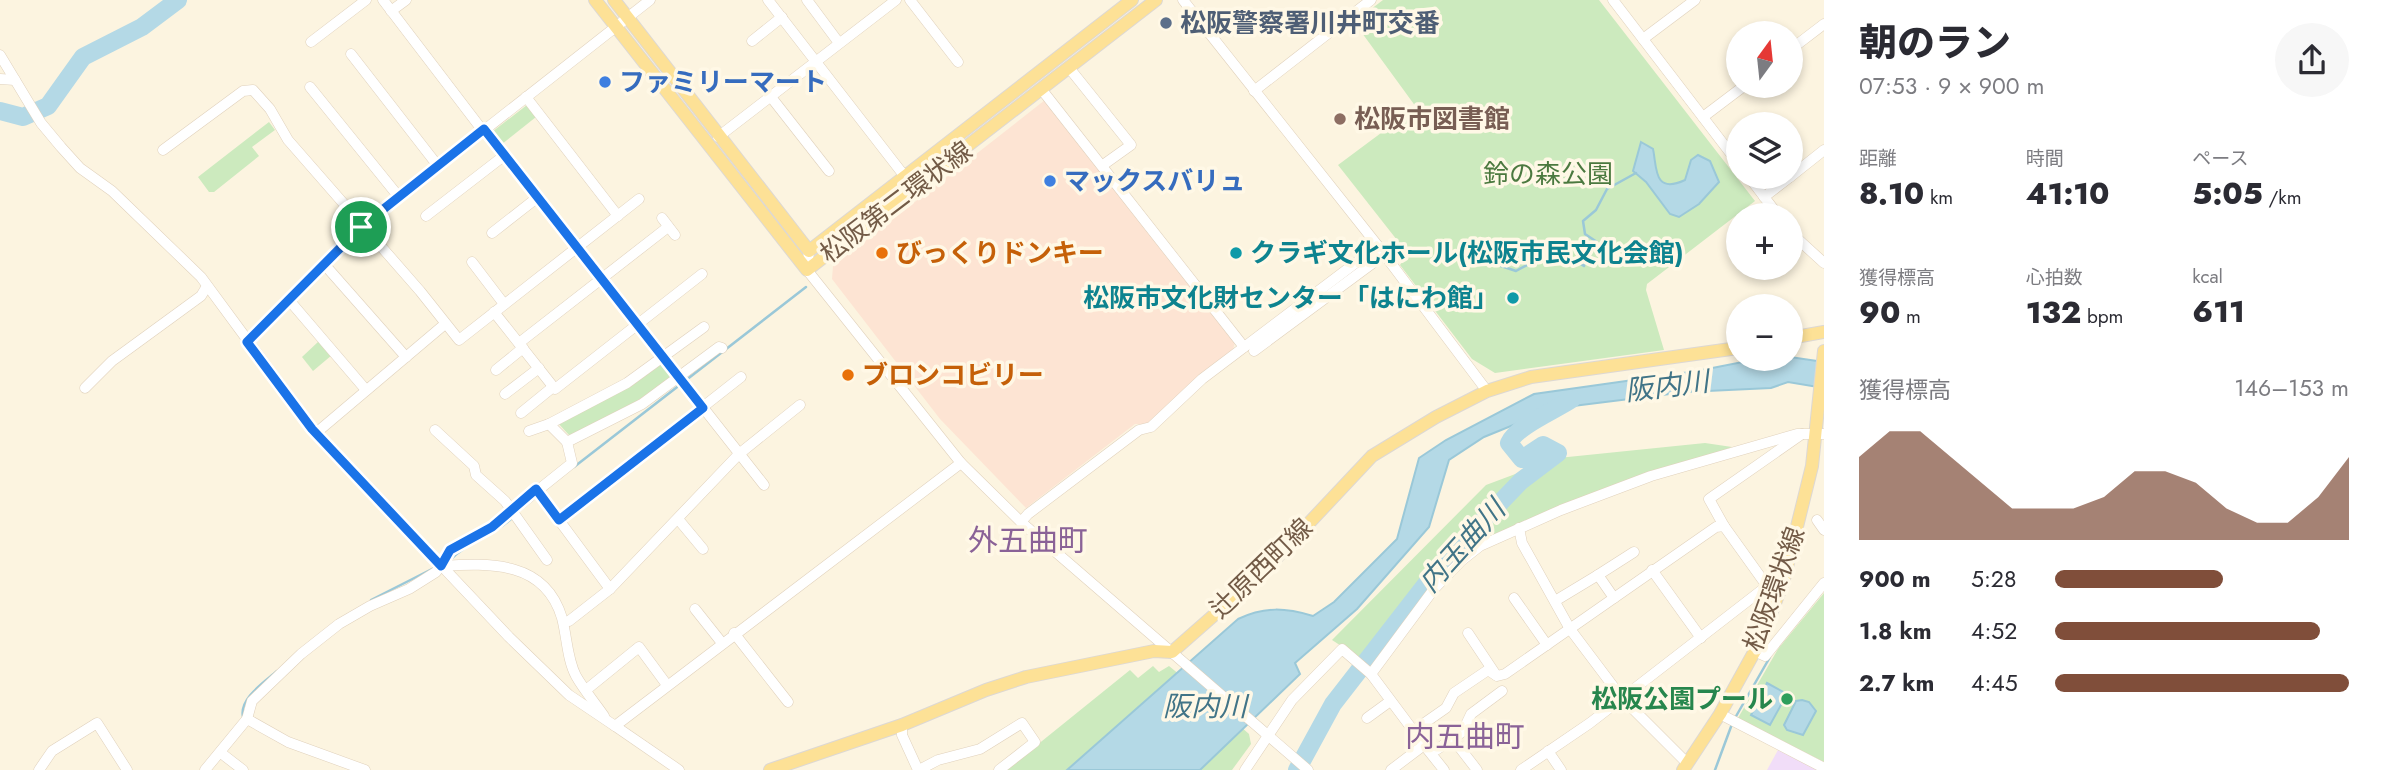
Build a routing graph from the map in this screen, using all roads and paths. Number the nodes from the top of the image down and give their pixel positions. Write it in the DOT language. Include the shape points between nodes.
graph roads {
  1 [pos="366,0"];
  2 [pos="383,0"];
  3 [pos="406,0"];
  4 [pos="595,0"];
  5 [pos="614,0"];
  6 [pos="650,0"];
  7 [pos="768,0"];
  8 [pos="807,0"];
  9 [pos="876,0"];
  10 [pos="896,0"];
  11 [pos="910,0"];
  12 [pos="1132,0"];
  13 [pos="1156,0"];
  14 [pos="1183,0"];
  15 [pos="1371,0"];
  16 [pos="1613,0"];
  17 [pos="1695,0"];
  18 [pos="883,10"];
  19 [pos="391,11"];
  20 [pos="782,17"];
  21 [pos="627,18"];
  22 [pos="1824,24"];
  23 [pos="615,27"];
  24 [pos="1643,39"];
  25 [pos="1803,40"];
  26 [pos="752,41"];
  27 [pos="311,42"];
  28 [pos="839,43"];
  29 [pos="351,54"];
  30 [pos="0,55"];
  31 [pos="816,62"];
  32 [pos="958,62"];
  33 [pos="1070,69"];
  34 [pos="0,79"];
  35 [pos="15,80"];
  36 [pos="310,87"];
  37 [pos="1042,90"];
  38 [pos="1254,91"];
  39 [pos="526,97"];
  40 [pos="771,97"];
  41 [pos="1728,98"];
  42 [pos="1703,117"];
  43 [pos="484,130"];
  44 [pos="718,137"];
  45 [pos="1726,147"];
  46 [pos="163,150"];
  47 [pos="1824,150"];
  48 [pos="505,155"];
  49 [pos="1103,165"];
  50 [pos="438,166"];
  51 [pos="1803,167"];
  52 [pos="829,171"];
  53 [pos="906,178"];
  54 [pos="1758,189"];
  55 [pos="1774,189"];
  56 [pos="538,197"];
  57 [pos="1764,197"];
  58 [pos="398,198"];
  59 [pos="639,199"];
  60 [pos="1769,203"];
  61 [pos="426,216"];
  62 [pos="618,216"];
  63 [pos="668,226"];
  64 [pos="361,227"];
  65 [pos="492,233"];
  66 [pos="1803,244"];
  67 [pos="577,247"];
  68 [pos="1382,250"];
  69 [pos="808,251"];
  70 [pos="472,262"];
  71 [pos="1824,263"];
  72 [pos="324,264"];
  73 [pos="807,270"];
  74 [pos="702,274"];
  75 [pos="602,278"];
  76 [pos="207,286"];
  77 [pos="289,300"];
  78 [pos="505,303"];
  79 [pos="494,312"];
  80 [pos="445,324"];
  81 [pos="638,325"];
  82 [pos="704,327"];
  83 [pos="1824,332"];
  84 [pos="1803,336"];
  85 [pos="247,342"];
  86 [pos="521,345"];
  87 [pos="722,348"];
  88 [pos="1249,349"];
  89 [pos="1726,350"];
  90 [pos="1824,351"];
  91 [pos="406,357"];
  92 [pos="664,357"];
  93 [pos="538,369"];
  94 [pos="496,370"];
  95 [pos="741,376"];
  96 [pos="682,381"];
  97 [pos="553,387"];
  98 [pos="85,388"];
  99 [pos="366,390"];
  100 [pos="1487,391"];
  101 [pos="505,394"];
  102 [pos="800,405"];
  103 [pos="703,408"];
  104 [pos="521,413"];
  105 [pos="549,424"];
  106 [pos="435,430"];
  107 [pos="529,431"];
  108 [pos="1814,432"];
  109 [pos="316,433"];
  110 [pos="567,442"];
  111 [pos="739,454"];
  112 [pos="961,463"];
  113 [pos="764,485"];
  114 [pos="540,494"];
  115 [pos="514,515"];
  116 [pos="678,519"];
  117 [pos="559,520"];
  118 [pos="1816,520"];
  119 [pos="1021,523"];
  120 [pos="1724,526"];
  121 [pos="1519,528"];
  122 [pos="1824,530"];
  123 [pos="702,549"];
  124 [pos="1634,552"];
  125 [pos="547,560"];
  126 [pos="441,564"];
  127 [pos="1652,570"];
  128 [pos="1598,575"];
  129 [pos="1784,579"];
  130 [pos="1824,583"];
  131 [pos="1767,586"];
  132 [pos="610,589"];
  133 [pos="1514,598"];
  134 [pos="1614,598"];
  135 [pos="1555,601"];
  136 [pos="695,609"];
  137 [pos="569,621"];
  138 [pos="1570,629"];
  139 [pos="734,633"];
  140 [pos="1468,633"];
  141 [pos="1701,638"];
  142 [pos="722,643"];
  143 [pos="1547,645"];
  144 [pos="1755,651"];
  145 [pos="1172,652"];
  146 [pos="1369,671"];
  147 [pos="1497,676"];
  148 [pos="667,685"];
  149 [pos="586,690"];
  150 [pos="1502,691"];
  151 [pos="1622,698"];
  152 [pos="788,702"];
  153 [pos="1389,702"];
  154 [pos="1720,714"];
  155 [pos="1367,718"];
  156 [pos="247,719"];
  157 [pos="611,724"];
  158 [pos="902,726"];
  159 [pos="1413,731"];
  160 [pos="1269,736"];
  161 [pos="1454,739"];
  162 [pos="1424,745"];
  163 [pos="1436,750"];
  164 [pos="1548,751"];
  165 [pos="221,753"];
  166 [pos="1685,767"];
  167 [pos="1824,768"];
  168 [pos="39,770"];
  169 [pos="127,770"];
  170 [pos="205,770"];
  171 [pos="243,770"];
  172 [pos="365,770"];
  173 [pos="678,770"];
  174 [pos="769,770"];
  175 [pos="919,770"];
  176 [pos="999,770"];
  177 [pos="1245,770"];
  178 [pos="1308,770"];
  179 [pos="1391,770"];
  180 [pos="1444,770"];
  181 [pos="1477,770"];
  182 [pos="1521,770"];
  183 [pos="1561,770"];
  1 -- 27 [label="street"];
  2 -- 19 [label="street"];
  3 -- 19 [label="street"];
  4 -- 23 [label="main road, 松阪第二環状線"];
  5 -- 21 [label="main road, 松阪第二環状線"];
  6 -- 21 [label="street"];
  7 -- 20 [label="street"];
  8 -- 28 [label="street"];
  9 -- 18 [label="street"];
  10 -- 18 [label="street"];
  11 -- 32 [label="street"];
  12 -- 53 [label="main road, 松阪第二環状線"];
  13 -- 33 [label="main road, 松阪第二環状線"];
  14 -- 38 [label="street"];
  15 -- 38 [label="street"];
  16 -- 24 [label="street"];
  17 -- 24 [label="street"];
  18 -- 28 [label="street"];
  19 -- 43 [label="street"];
  20 -- 26 [label="street"];
  20 -- 31 [label="street"];
  21 -- 23 [label="street"];
  21 -- 44 [label="main road, 松阪第二環状線"];
  22 -- 25 [label="street"];
  23 -- 39 [label="street"];
  23 -- 73 [label="main road, 松阪第二環状線"];
  24 -- 42 [label="street"];
  28 -- 31 [label="street"];
  29 -- 50 [label="street"];
  30 -- 35 [label="street"];
  31 -- 40 [label="street"];
  31 -- 53 [label="street"];
  33 -- 37 [label="main road, 松阪第二環状線"];
  33 -- 49 [label="street" via="1131,145"];
  34 -- 35 [label="street"];
  35 -- 76 [label="street" via="41,123 80,168 112,191"];
  36 -- 58 [label="street"];
  37 -- 49 [label="street"];
  37 -- 73 [label="main road, 松阪第二環状線"];
  38 -- 68 [label="street"];
  39 -- 43 [label="street"];
  39 -- 62 [label="street"];
  40 -- 44 [label="street"];
  40 -- 52 [label="street"];
  41 -- 42 [label="street"];
  42 -- 45 [label="street"];
  43 -- 48 [label="street"];
  43 -- 50 [label="street"];
  44 -- 69 [label="main road, 松阪第二環状線"];
  46 -- 64 [label="street" via="243,90 253,90 288,141"];
  47 -- 51 [label="street"];
  48 -- 56 [label="street"];
  48 -- 61 [label="street"];
  49 -- 88 [label="street"];
  50 -- 58 [label="street"];
  53 -- 69 [label="main road, 松阪第二環状線"];
  54 -- 57 [label="street"];
  55 -- 57 [label="street"];
  56 -- 65 [label="street"];
  56 -- 67 [label="street"];
  57 -- 60 [label="street"];
  58 -- 64 [label="street"];
  59 -- 62 [label="street"];
  62 -- 67 [label="street"];
  63 -- 75 [label="street"];
  64 -- 72 [label="street"];
  64 -- 80 [label="street"];
  66 -- 71 [label="street"];
  67 -- 75 [label="street"];
  67 -- 78 [label="street"];
  68 -- 88 [label="street"];
  68 -- 100 [label="street"];
  69 -- 73 [label="street"];
  70 -- 78 [label="street"];
  72 -- 77 [label="street"];
  72 -- 91 [label="street"];
  73 -- 112 [label="street"];
  74 -- 81 [label="street"];
  75 -- 81 [label="street"];
  75 -- 86 [label="street"];
  76 -- 85 [label="street"];
  76 -- 98 [label="street" via="201,296 112,361"];
  77 -- 85 [label="street"];
  77 -- 99 [label="street"];
  78 -- 79 [label="street"];
  79 -- 80 [label="street" via="459,340"];
  79 -- 86 [label="street"];
  80 -- 91 [label="street"];
  81 -- 92 [label="street"];
  81 -- 97 [label="street"];
  82 -- 92 [label="street"];
  83 -- 84 [label="main road"];
  85 -- 109 [label="street"];
  86 -- 93 [label="street"];
  86 -- 94 [label="street"];
  87 -- 96 [label="street"];
  88 -- 119 [label="street"];
  89 -- 100 [label="main road, 辻原西町線" via="1558,372"];
  90 -- 108 [label="main road, 松阪環状線"];
  91 -- 99 [label="street"];
  92 -- 96 [label="street"];
  92 -- 105 [label="street" via="618,389"];
  93 -- 97 [label="street"];
  93 -- 101 [label="street"];
  95 -- 103 [label="street"];
  96 -- 103 [label="street"];
  96 -- 110 [label="street"];
  97 -- 104 [label="street"];
  99 -- 109 [label="street"];
  100 -- 145 [label="main road, 辻原西町線" via="1372,456 1263,572"];
  102 -- 111 [label="street"];
  103 -- 111 [label="street"];
  103 -- 117 [label="street"];
  105 -- 107 [label="street"];
  105 -- 110 [label="street"];
  106 -- 115 [label="street" via="474,466 476,475"];
  108 -- 120 [label="street" via="1709,499"];
  108 -- 121 [label="street" via="1651,476"];
  108 -- 129 [label="main road, 松阪環状線" via="1812,466"];
  109 -- 126 [label="street"];
  110 -- 114 [label="street" via="572,463"];
  111 -- 113 [label="street"];
  111 -- 116 [label="street"];
  112 -- 119 [label="street"];
  112 -- 139 [label="street"];
  114 -- 115 [label="street"];
  114 -- 117 [label="street"];
  115 -- 125 [label="street"];
  115 -- 126 [label="street" via="456,546"];
  116 -- 123 [label="street"];
  116 -- 132 [label="street"];
  117 -- 132 [label="street"];
  118 -- 122 [label="street"];
  119 -- 145 [label="street"];
  120 -- 127 [label="street"];
  120 -- 131 [label="street"];
  121 -- 135 [label="street" via="1522,543"];
  121 -- 146 [label="street" via="1480,546 1461,561"];
  124 -- 128 [label="street"];
  126 -- 149 [label="street" via="518,570 541,581 554,597 575,675"];
  126 -- 156 [label="street" via="409,589 370,606 330,632 252,701"];
  126 -- 157 [label="street" via="569,695"];
  127 -- 134 [label="street"];
  127 -- 141 [label="street"];
  128 -- 134 [label="street"];
  128 -- 135 [label="street"];
  129 -- 131 [label="street"];
  129 -- 144 [label="main road, 松阪環状線"];
  130 -- 144 [label="street" via="1765,656"];
  131 -- 141 [label="street"];
  132 -- 137 [label="street"];
  133 -- 143 [label="street"];
  134 -- 138 [label="street"];
  135 -- 138 [label="street"];
  136 -- 142 [label="street"];
  138 -- 143 [label="street"];
  138 -- 151 [label="street"];
  139 -- 142 [label="street"];
  139 -- 152 [label="street"];
  140 -- 147 [label="street"];
  141 -- 151 [label="street"];
  142 -- 148 [label="street"];
  143 -- 147 [label="street"];
  144 -- 154 [label="main road, 松阪環状線"];
  145 -- 158 [label="main road" via="1154,651 1037,674"];
  145 -- 160 [label="street"];
  146 -- 153 [label="street"];
  146 -- 160 [label="street" via="1342,649 1292,700"];
  147 -- 159 [label="street" via="1488,670 1454,693 1446,709"];
  148 -- 149 [label="street" via="639,647"];
  148 -- 157 [label="street"];
  149 -- 157 [label="street"];
  150 -- 161 [label="street" via="1471,714"];
  151 -- 164 [label="street"];
  151 -- 166 [label="street"];
  153 -- 155 [label="street"];
  153 -- 159 [label="street"];
  154 -- 166 [label="main road, 松阪環状線"];
  154 -- 167 [label="street"];
  156 -- 165 [label="street"];
  156 -- 172 [label="street" via="288,741"];
  157 -- 173 [label="street"];
  158 -- 174 [label="main road"];
  158 -- 175 [label="street"];
  159 -- 162 [label="street"];
  160 -- 177 [label="street"];
  160 -- 178 [label="street"];
  161 -- 163 [label="street"];
  161 -- 181 [label="street"];
  162 -- 179 [label="street"];
  162 -- 180 [label="street"];
  164 -- 182 [label="street"];
  164 -- 183 [label="street"];
  165 -- 170 [label="street"];
  165 -- 171 [label="street"];
  168 -- 169 [label="street" via="51,751 97,723"];
  175 -- 176 [label="street" via="979,749 1022,723 1035,742"];
}
